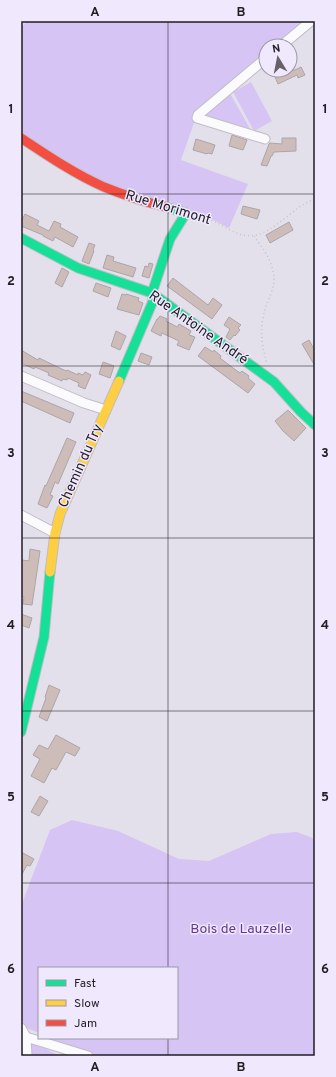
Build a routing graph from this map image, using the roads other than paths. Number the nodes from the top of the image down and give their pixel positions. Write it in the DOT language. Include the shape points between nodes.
graph roads {
  1 [pos="311,21"];
  2 [pos="291,38"];
  3 [pos="258,65"];
  4 [pos="21,138"];
  5 [pos="265,139"];
  6 [pos="186,213"];
  7 [pos="21,238"];
  8 [pos="152,293"];
  9 [pos="21,376"];
  10 [pos="106,410"];
  11 [pos="315,425"];
  12 [pos="21,515"];
  13 [pos="55,533"];
  14 [pos="21,732"];
  15 [pos="21,1028"];
  16 [pos="26,1037"];
  17 [pos="27,1056"];
  18 [pos="88,1056"];
  1 -- 2 [label="street"];
  3 -- 5 [label="street" via="198,115 198,118"];
  4 -- 6 [label="street, Rue Morimont" via="92,182 131,197"];
  6 -- 8 [label="street, Chemin du Try" via="170,239"];
  7 -- 8 [label="street, Rue Antoine André" via="78,268"];
  8 -- 10 [label="street, Chemin du Try" via="153,301"];
  8 -- 11 [label="street, Rue Antoine André" via="274,382"];
  9 -- 10 [label="street"];
  10 -- 13 [label="street, Chemin du Try" via="60,514"];
  12 -- 13 [label="street"];
  13 -- 14 [label="street, Chemin du Try" via="44,637"];
  15 -- 16 [label="street"];
  16 -- 17 [label="street"];
  16 -- 18 [label="street"];
}
